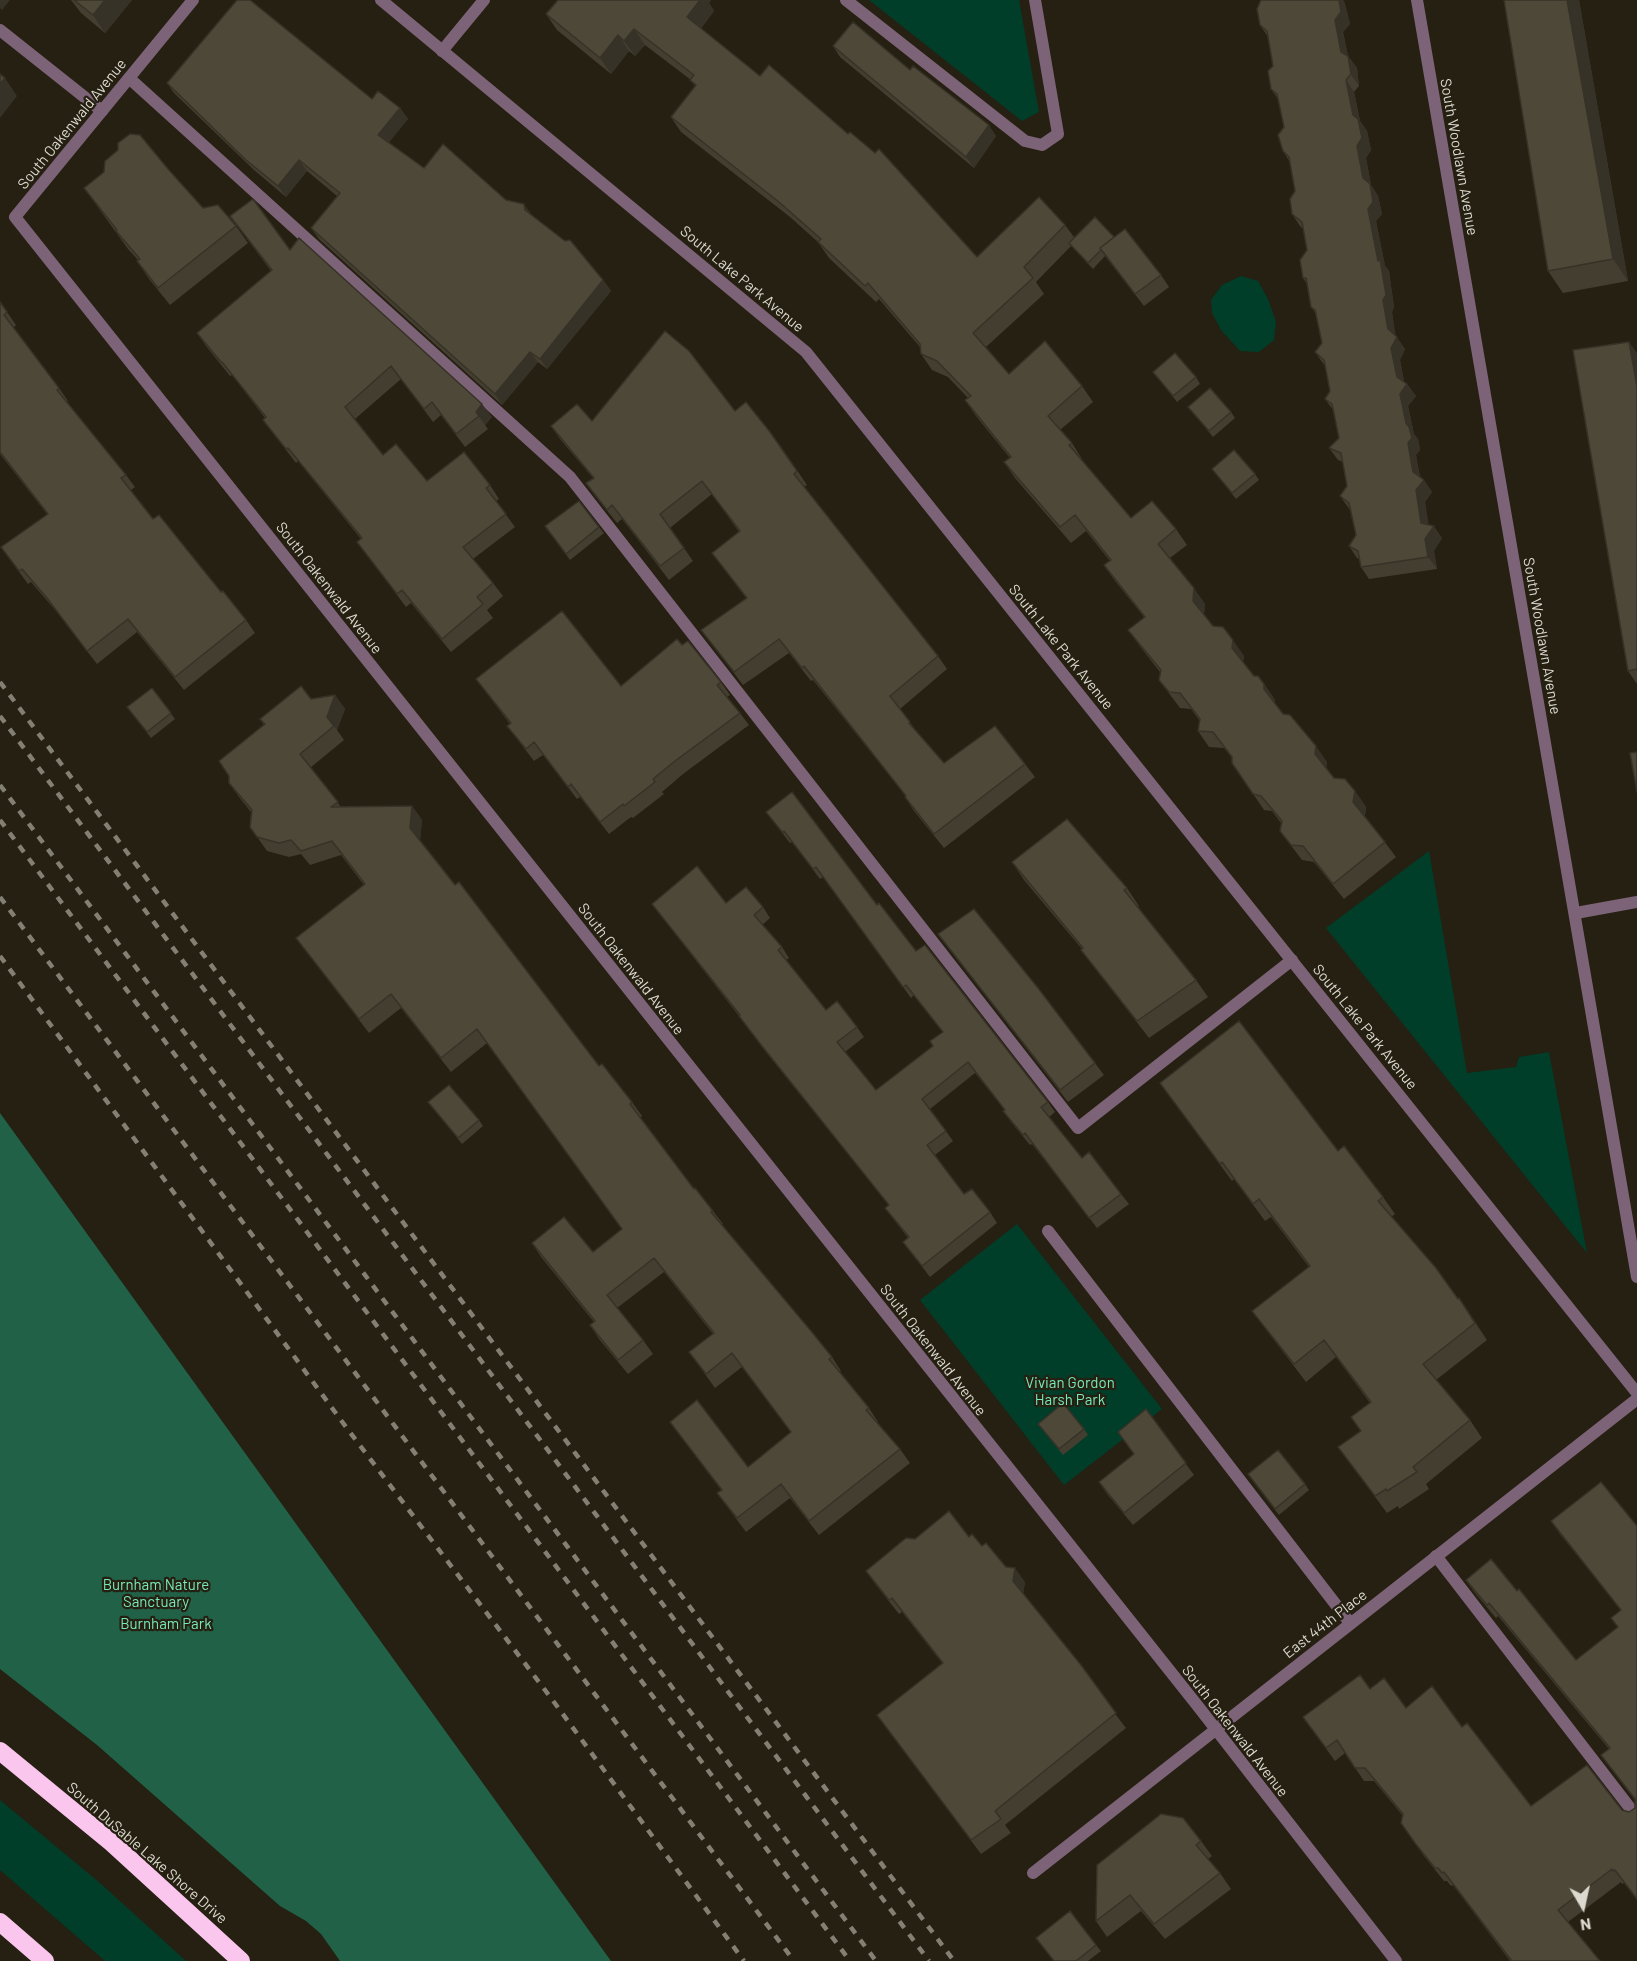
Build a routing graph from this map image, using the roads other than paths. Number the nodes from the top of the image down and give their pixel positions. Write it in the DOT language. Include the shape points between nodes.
graph roads {
  1 [pos="193,0"];
  2 [pos="381,0"];
  3 [pos="484,0"];
  4 [pos="846,0"];
  5 [pos="1035,0"];
  6 [pos="1417,0"];
  7 [pos="0,30"];
  8 [pos="442,51"];
  9 [pos="129,78"];
  10 [pos="102,111"];
  11 [pos="1637,902"];
  12 [pos="1576,913"];
  13 [pos="1292,960"];
  14 [pos="1048,1231"];
  15 [pos="1637,1277"];
  16 [pos="1637,1393"];
  17 [pos="1637,1399"];
  18 [pos="1436,1556"];
  19 [pos="1350,1623"];
  20 [pos="1215,1729"];
  21 [pos="0,1751"];
  22 [pos="1637,1817"];
  23 [pos="1033,1873"];
  24 [pos="0,1922"];
  25 [pos="45,1961"];
  26 [pos="241,1961"];
  27 [pos="1396,1961"];
  1 -- 9 [label="street, South Oakenwald Avenue"];
  2 -- 8 [label="street, South Lake Park Avenue"];
  3 -- 8 [label="street"];
  4 -- 5 [label="street" via="1025,141 1042,145 1058,134"];
  6 -- 12 [label="street, South Woodlawn Avenue"];
  7 -- 10 [label="street"];
  8 -- 13 [label="street, South Lake Park Avenue" via="806,352"];
  9 -- 10 [label="street, South Oakenwald Avenue"];
  9 -- 13 [label="street" via="570,477 1078,1128"];
  10 -- 20 [label="street, South Oakenwald Avenue" via="15,217"];
  11 -- 12 [label="street"];
  12 -- 15 [label="street, South Woodlawn Avenue"];
  13 -- 16 [label="street, South Lake Park Avenue"];
  14 -- 19 [label="street"];
  17 -- 18 [label="street, East 44th Place"];
  18 -- 19 [label="street, East 44th Place"];
  18 -- 22 [label="street"];
  19 -- 20 [label="street, East 44th Place"];
  20 -- 23 [label="street, East 44th Place"];
  20 -- 27 [label="street, South Oakenwald Avenue"];
  21 -- 26 [label="highway, South DuSable Lake Shore Drive" via="112,1843"];
  24 -- 25 [label="highway"];
}
